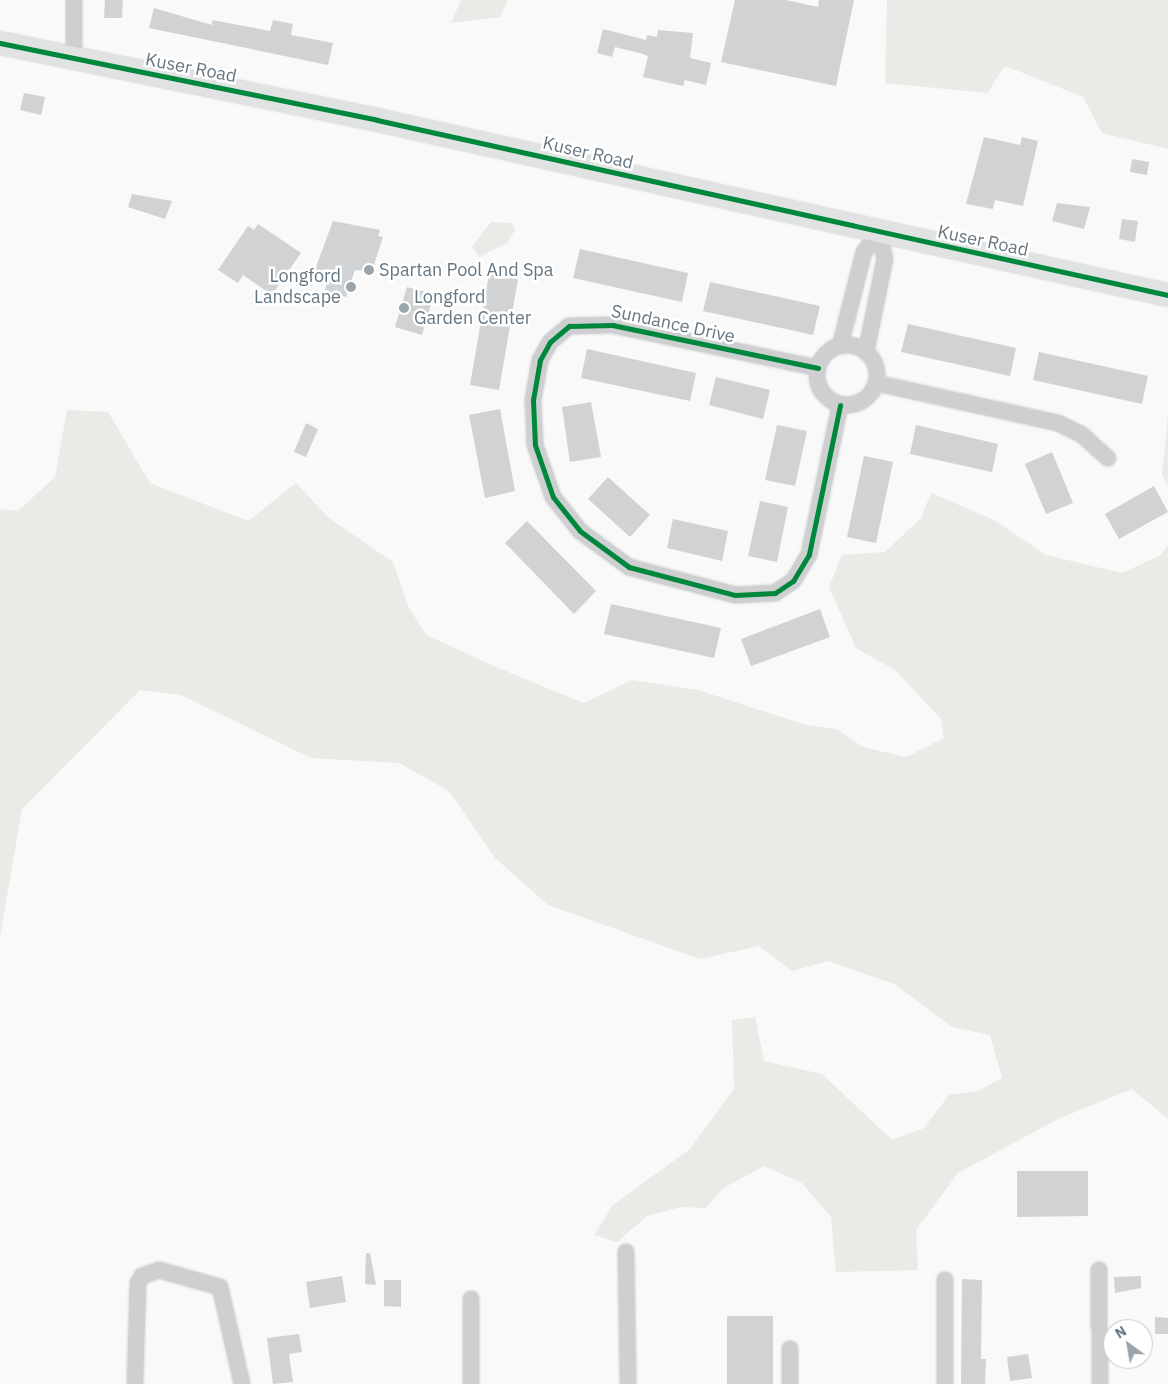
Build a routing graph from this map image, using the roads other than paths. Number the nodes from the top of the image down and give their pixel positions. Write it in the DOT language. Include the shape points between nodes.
graph roads {
  1 [pos="74,0"];
  2 [pos="0,43"];
  3 [pos="74,59"];
  4 [pos="879,232"];
  5 [pos="1168,295"];
  6 [pos="840,346"];
  7 [pos="866,352"];
  8 [pos="818,368"];
  9 [pos="876,383"];
  10 [pos="840,405"];
  11 [pos="1108,458"];
  12 [pos="626,1252"];
  13 [pos="1099,1270"];
  14 [pos="945,1280"];
  15 [pos="471,1299"];
  16 [pos="790,1349"];
  17 [pos="136,1384"];
  18 [pos="242,1384"];
  19 [pos="471,1384"];
  20 [pos="628,1384"];
  21 [pos="790,1384"];
  22 [pos="945,1384"];
  23 [pos="1100,1384"];
  1 -- 3 [label="street"];
  2 -- 3 [label="street, Kuser Road"];
  3 -- 4 [label="street, Kuser Road" via="377,120"];
  4 -- 5 [label="street, Kuser Road"];
  4 -- 6 [label="street" via="864,252"];
  4 -- 7 [label="street" via="885,259"];
  6 -- 7 [label="street"];
  6 -- 8 [label="street" via="826,354"];
  7 -- 9 [label="street" via="876,366"];
  8 -- 10 [label="street" via="821,391"];
  8 -- 10 [label="street, Sundance Drive" via="613,325 569,326 550,342 540,360 533,400 535,445 553,497 585,536 629,567 735,596 775,593 793,581 809,554"];
  9 -- 10 [label="street" via="860,403"];
  9 -- 11 [label="street" via="1058,423 1081,434"];
  12 -- 20 [label="street"];
  13 -- 23 [label="street"];
  14 -- 22 [label="street"];
  15 -- 19 [label="street"];
  16 -- 21 [label="street"];
  17 -- 18 [label="street" via="138,1283 142,1276 159,1270 220,1287"];
}
